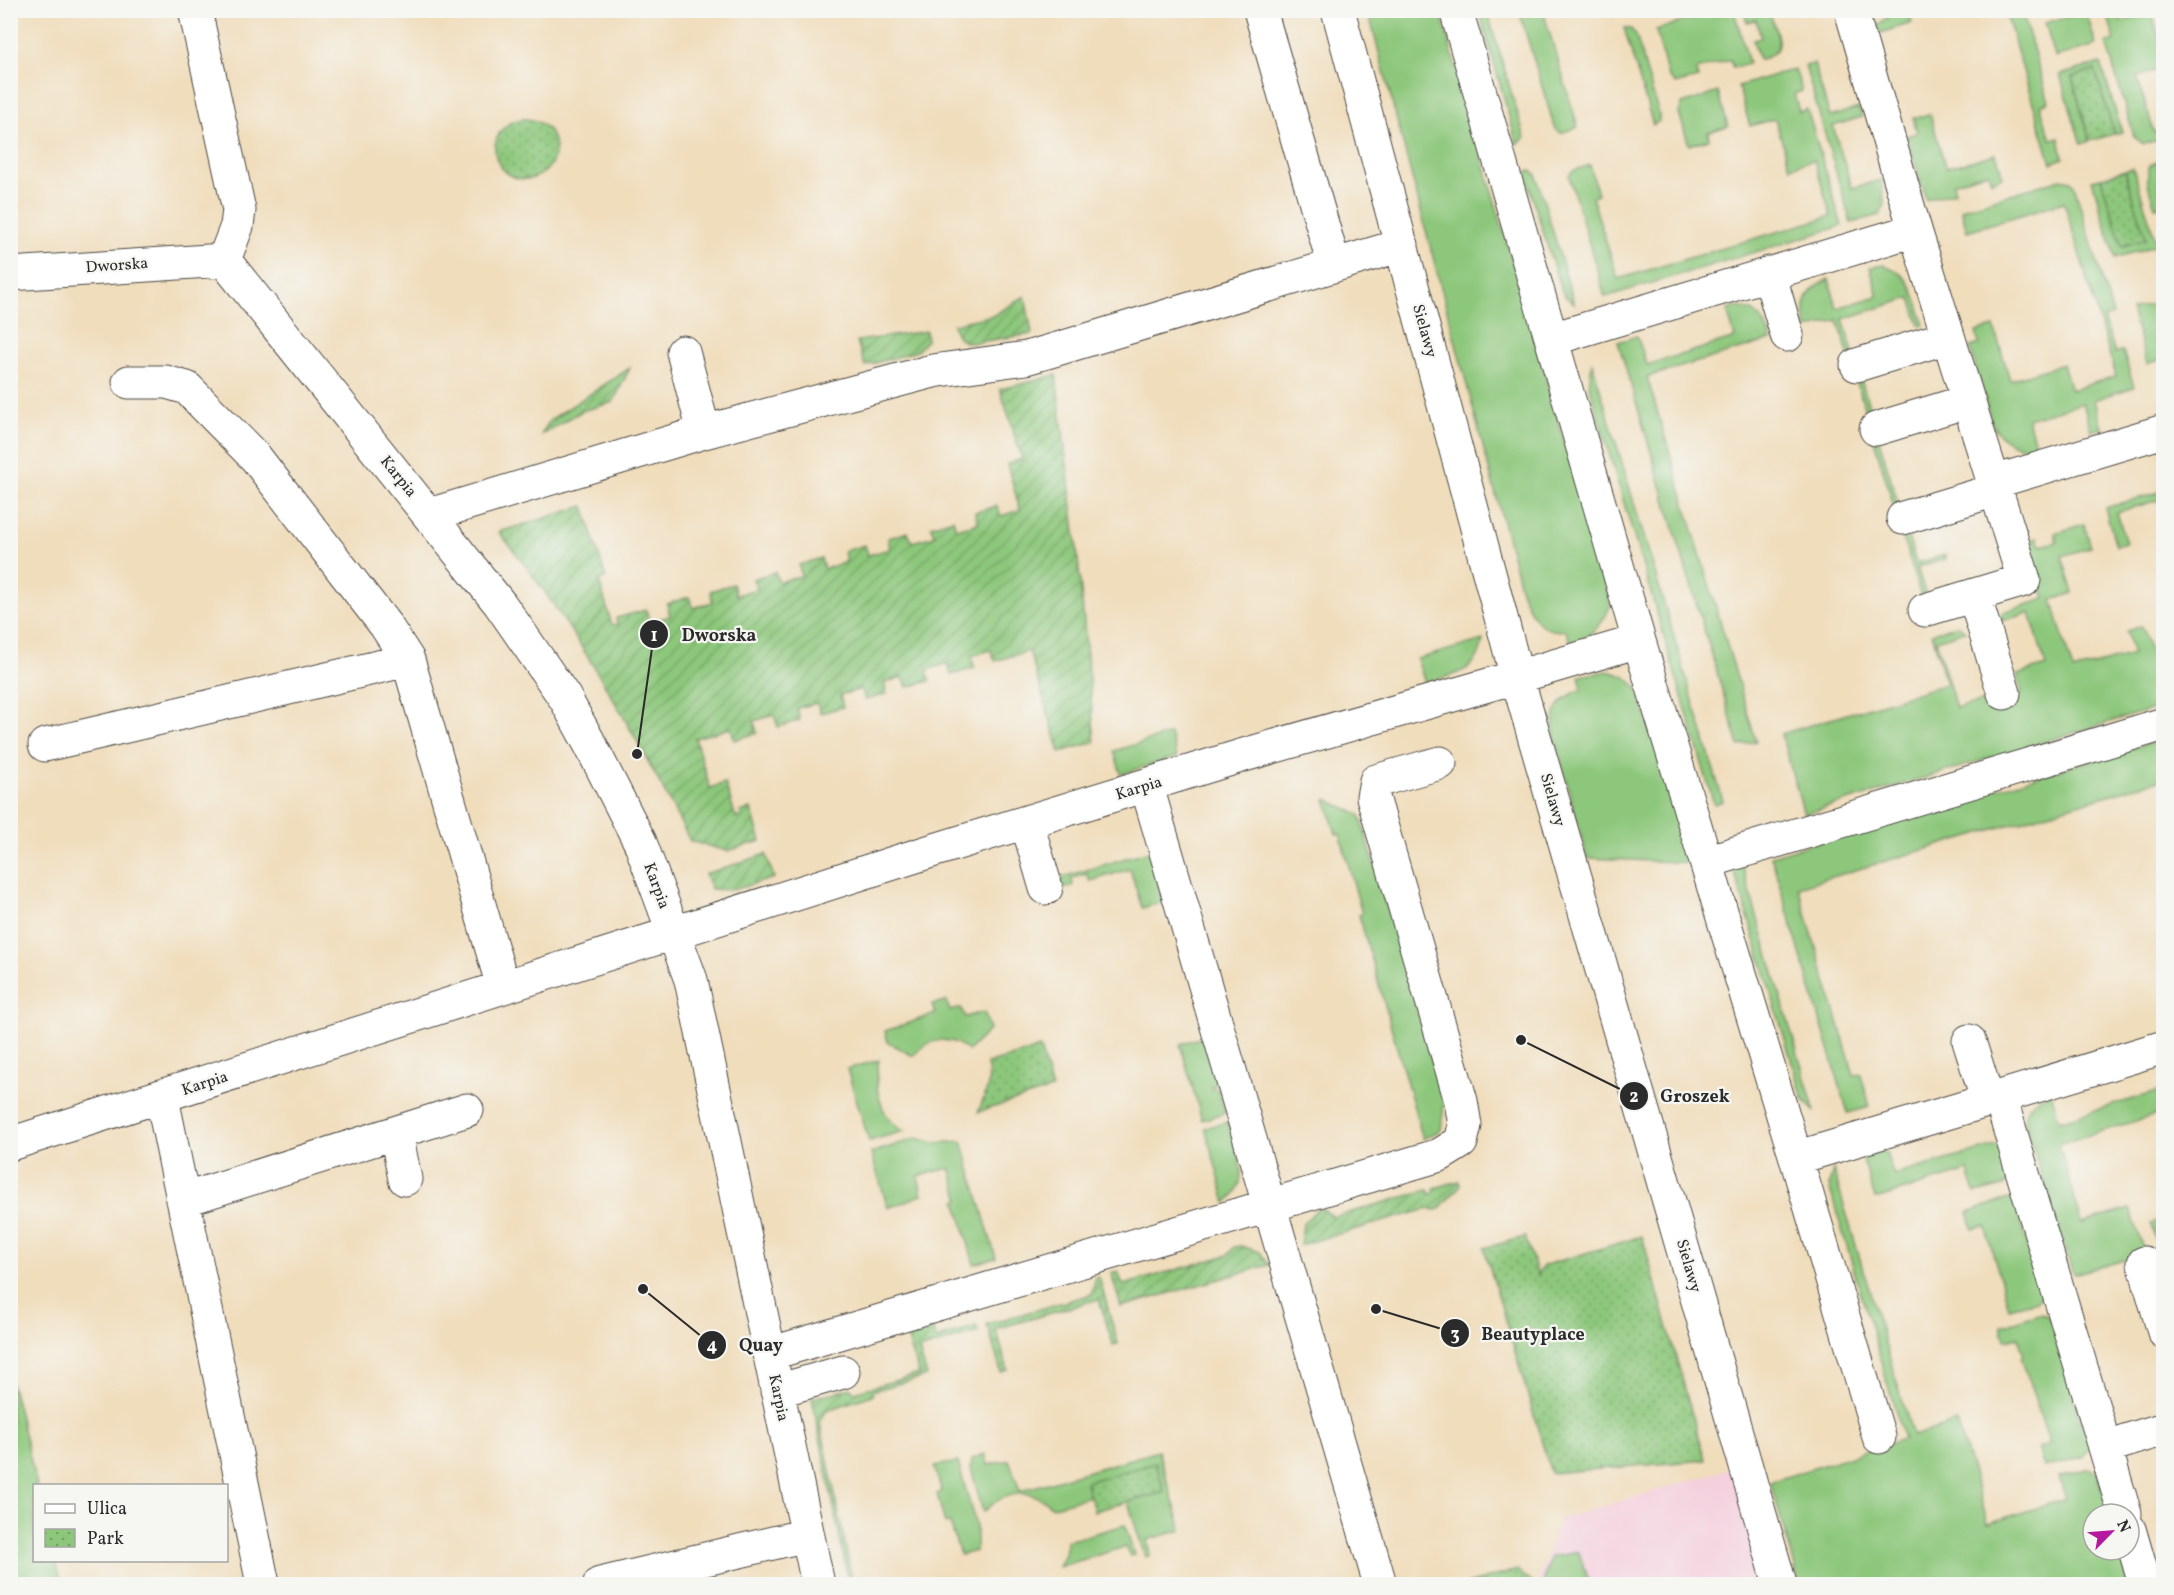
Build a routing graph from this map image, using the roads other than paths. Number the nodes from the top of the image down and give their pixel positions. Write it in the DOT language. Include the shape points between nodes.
graph roads {
  1 [pos="195,10"];
  2 [pos="1260,10"];
  3 [pos="1338,10"];
  4 [pos="1456,10"];
  5 [pos="1851,10"];
  6 [pos="1915,230"];
  7 [pos="1402,245"];
  8 [pos="224,260"];
  9 [pos="1334,265"];
  10 [pos="1769,273"];
  11 [pos="10,274"];
  12 [pos="1788,335"];
  13 [pos="1948,337"];
  14 [pos="1552,339"];
  15 [pos="683,352"];
  16 [pos="1857,365"];
  17 [pos="129,381"];
  18 [pos="1968,401"];
  19 [pos="1876,429"];
  20 [pos="2163,430"];
  21 [pos="704,432"];
  22 [pos="1995,486"];
  23 [pos="429,515"];
  24 [pos="1903,518"];
  25 [pos="1974,595"];
  26 [pos="1925,610"];
  27 [pos="1639,641"];
  28 [pos="408,660"];
  29 [pos="1510,679"];
  30 [pos="2004,693"];
  31 [pos="2163,724"];
  32 [pos="45,745"];
  33 [pos="1440,763"];
  34 [pos="1148,787"];
  35 [pos="1027,823"];
  36 [pos="1706,862"];
  37 [pos="1046,888"];
  38 [pos="673,932"];
  39 [pos="503,987"];
  40 [pos="1969,1041"];
  41 [pos="2163,1047"];
  42 [pos="162,1098"];
  43 [pos="1994,1099"];
  44 [pos="467,1110"];
  45 [pos="396,1133"];
  46 [pos="10,1144"];
  47 [pos="1796,1158"];
  48 [pos="405,1179"];
  49 [pos="183,1200"];
  50 [pos="1269,1207"];
  51 [pos="2144,1263"];
  52 [pos="2163,1332"];
  53 [pos="769,1354"];
  54 [pos="843,1372"];
  55 [pos="777,1391"];
  56 [pos="2163,1430"];
  57 [pos="1879,1437"];
  58 [pos="2106,1447"];
  59 [pos="2122,1502"];
  60 [pos="807,1535"];
  61 [pos="2139,1562"];
  62 [pos="263,1584"];
  63 [pos="600,1584"];
  64 [pos="818,1584"];
  65 [pos="1380,1584"];
  66 [pos="1780,1584"];
  67 [pos="2145,1584"];
  1 -- 8 [label="street" via="239,210"];
  2 -- 9 [label="street"];
  3 -- 7 [label="street, Sielawy"];
  4 -- 14 [label="street"];
  5 -- 6 [label="street"];
  6 -- 10 [label="street"];
  6 -- 13 [label="street"];
  7 -- 9 [label="street"];
  7 -- 29 [label="street, Sielawy"];
  8 -- 11 [label="street, Dworska"];
  8 -- 23 [label="street, Karpia"];
  9 -- 21 [label="street" via="1035,355 933,371"];
  10 -- 12 [label="street"];
  10 -- 14 [label="street"];
  13 -- 16 [label="street"];
  13 -- 18 [label="street"];
  14 -- 27 [label="street"];
  15 -- 21 [label="street"];
  17 -- 28 [label="street" via="166,382 187,388 256,458"];
  18 -- 19 [label="street"];
  18 -- 22 [label="street"];
  20 -- 22 [label="street"];
  21 -- 23 [label="street"];
  22 -- 24 [label="street"];
  22 -- 25 [label="street" via="2024,580"];
  23 -- 38 [label="street, Karpia" via="500,604 565,698 640,842"];
  25 -- 26 [label="street"];
  25 -- 30 [label="street"];
  27 -- 29 [label="street, Karpia"];
  27 -- 36 [label="street"];
  28 -- 32 [label="street"];
  28 -- 39 [label="street"];
  29 -- 34 [label="street, Karpia" via="1244,755"];
  29 -- 66 [label="street, Sielawy"];
  31 -- 36 [label="street"];
  33 -- 50 [label="street" via="1376,781 1373,797 1464,1113 1461,1142 1440,1155"];
  34 -- 35 [label="street, Karpia"];
  34 -- 50 [label="street"];
  35 -- 37 [label="street"];
  35 -- 38 [label="street, Karpia"];
  36 -- 47 [label="street"];
  38 -- 39 [label="street, Karpia"];
  38 -- 53 [label="street, Karpia" via="691,980 702,1026"];
  39 -- 42 [label="street, Karpia"];
  40 -- 43 [label="street"];
  41 -- 43 [label="street"];
  42 -- 46 [label="street, Karpia"];
  42 -- 49 [label="street"];
  43 -- 47 [label="street"];
  43 -- 58 [label="street"];
  44 -- 45 [label="street"];
  45 -- 48 [label="street"];
  45 -- 49 [label="street"];
  47 -- 57 [label="street"];
  49 -- 62 [label="street"];
  50 -- 53 [label="street"];
  50 -- 65 [label="street"];
  51 -- 52 [label="street"];
  53 -- 55 [label="street, Karpia"];
  54 -- 55 [label="street"];
  55 -- 60 [label="street, Karpia"];
  56 -- 58 [label="street"];
  58 -- 59 [label="street"];
  60 -- 63 [label="street"];
  60 -- 64 [label="street, Karpia"];
  61 -- 67 [label="street"];
}
